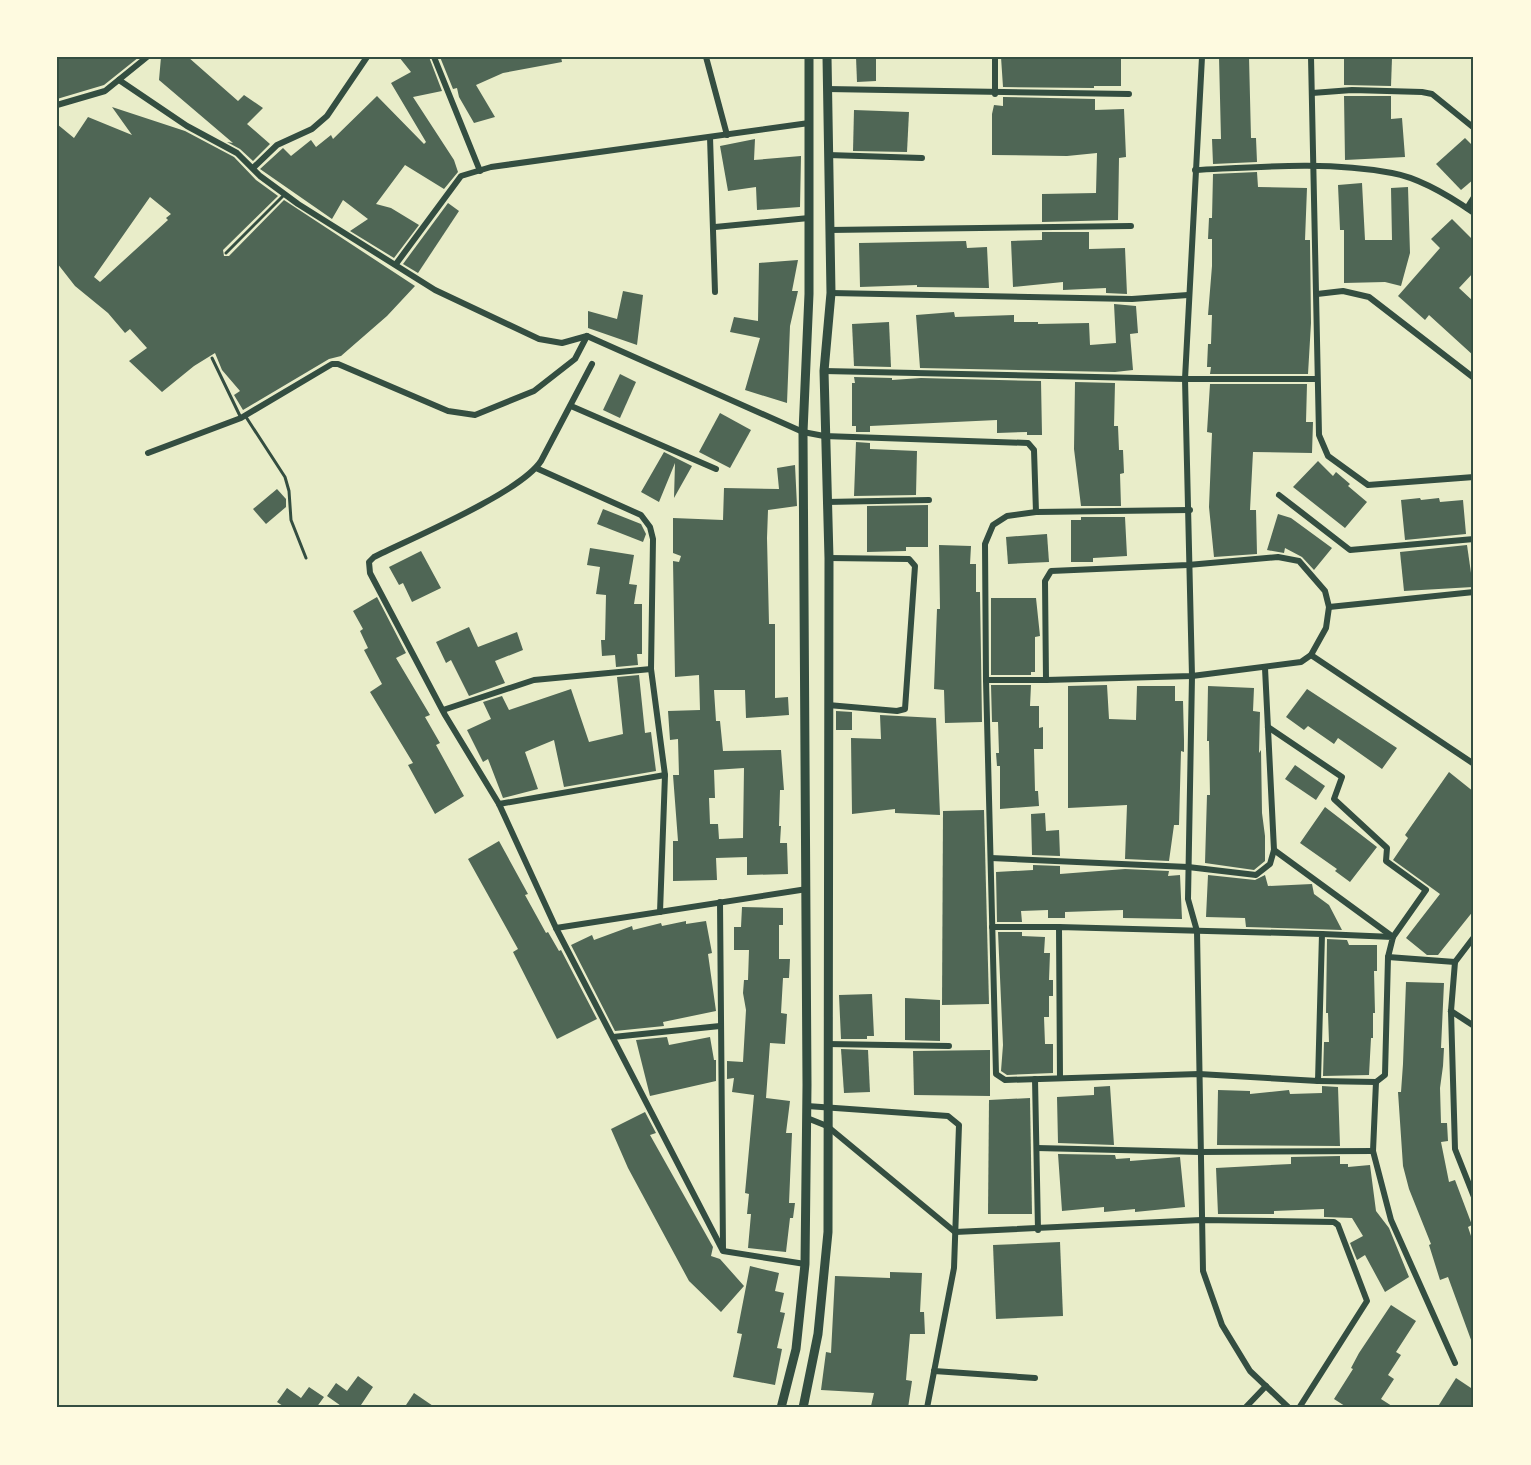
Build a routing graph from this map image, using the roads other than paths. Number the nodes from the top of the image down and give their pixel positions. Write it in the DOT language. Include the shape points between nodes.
graph roads {
  1 [pos="147,57"];
  2 [pos="367,57"];
  3 [pos="434,57"];
  4 [pos="706,57"];
  5 [pos="809,57"];
  6 [pos="826,57"];
  7 [pos="995,57"];
  8 [pos="1202,57"];
  9 [pos="1311,57"];
  10 [pos="118,80"];
  11 [pos="827,89"];
  12 [pos="1312,93"];
  13 [pos="995,94"];
  14 [pos="1130,94"];
  15 [pos="57,105"];
  16 [pos="809,123"];
  17 [pos="1474,128"];
  18 [pos="727,135"];
  19 [pos="710,137"];
  20 [pos="828,155"];
  21 [pos="922,158"];
  22 [pos="1314,166"];
  23 [pos="253,168"];
  24 [pos="1195,170"];
  25 [pos="480,171"];
  26 [pos="285,194"];
  27 [pos="1474,197"];
  28 [pos="1467,208"];
  29 [pos="1474,213"];
  30 [pos="809,218"];
  31 [pos="1131,226"];
  32 [pos="715,227"];
  33 [pos="829,230"];
  34 [pos="226,253"];
  35 [pos="396,264"];
  36 [pos="715,292"];
  37 [pos="831,293"];
  38 [pos="1317,294"];
  39 [pos="1188,296"];
  40 [pos="587,336"];
  41 [pos="212,358"];
  42 [pos="592,364"];
  43 [pos="824,371"];
  44 [pos="1474,378"];
  45 [pos="1185,379"];
  46 [pos="1316,379"];
  47 [pos="571,406"];
  48 [pos="243,417"];
  49 [pos="803,432"];
  50 [pos="824,436"];
  51 [pos="148,453"];
  52 [pos="536,468"];
  53 [pos="716,469"];
  54 [pos="1474,477"];
  55 [pos="1279,495"];
  56 [pos="929,500"];
  57 [pos="826,502"];
  58 [pos="1190,510"];
  59 [pos="1036,512"];
  60 [pos="1474,539"];
  61 [pos="306,558"];
  62 [pos="829,558"];
  63 [pos="1188,565"];
  64 [pos="1474,592"];
  65 [pos="1329,607"];
  66 [pos="1311,655"];
  67 [pos="1265,668"];
  68 [pos="651,669"];
  69 [pos="1192,676"];
  70 [pos="986,680"];
  71 [pos="1046,680"];
  72 [pos="828,705"];
  73 [pos="443,710"];
  74 [pos="1268,727"];
  75 [pos="1474,764"];
  76 [pos="665,774"];
  77 [pos="499,804"];
  78 [pos="1274,850"];
  79 [pos="991,858"];
  80 [pos="1188,867"];
  81 [pos="807,889"];
  82 [pos="720,902"];
  83 [pos="660,912"];
  84 [pos="556,927"];
  85 [pos="993,927"];
  86 [pos="1059,927"];
  87 [pos="1197,931"];
  88 [pos="1322,934"];
  89 [pos="1393,937"];
  90 [pos="1474,937"];
  91 [pos="1388,957"];
  92 [pos="1455,962"];
  93 [pos="1451,1011"];
  94 [pos="720,1026"];
  95 [pos="1474,1026"];
  96 [pos="613,1037"];
  97 [pos="826,1044"];
  98 [pos="948,1046"];
  99 [pos="1199,1074"];
  100 [pos="1059,1078"];
  101 [pos="1035,1079"];
  102 [pos="1318,1081"];
  103 [pos="1376,1082"];
  104 [pos="807,1106"];
  105 [pos="827,1106"];
  106 [pos="807,1118"];
  107 [pos="827,1126"];
  108 [pos="1037,1149"];
  109 [pos="1373,1150"];
  110 [pos="1200,1152"];
  111 [pos="1474,1197"];
  112 [pos="1201,1220"];
  113 [pos="1038,1230"];
  114 [pos="955,1232"];
  115 [pos="723,1251"];
  116 [pos="805,1264"];
  117 [pos="1455,1363"];
  118 [pos="934,1371"];
  119 [pos="1035,1378"];
  120 [pos="1266,1386"];
  121 [pos="781,1408"];
  122 [pos="803,1408"];
  123 [pos="927,1408"];
  124 [pos="1245,1408"];
  125 [pos="1288,1408"];
  126 [pos="1299,1408"];
  1 -- 10 [label="street"];
  2 -- 23 [label="street" via="327,116 312,129 277,145"];
  3 -- 25 [label="street"];
  4 -- 18 [label="street"];
  5 -- 16 [label="main road"];
  6 -- 11 [label="main road"];
  7 -- 13 [label="street"];
  8 -- 24 [label="street"];
  9 -- 12 [label="street"];
  10 -- 15 [label="street" via="102,92"];
  10 -- 23 [label="street" via="187,126 227,146"];
  11 -- 13 [label="street"];
  11 -- 20 [label="main road"];
  12 -- 17 [label="street" via="1352,90 1432,94"];
  12 -- 22 [label="street"];
  13 -- 14 [label="street"];
  16 -- 18 [label="street"];
  16 -- 30 [label="main road"];
  18 -- 19 [label="street"];
  19 -- 25 [label="street"];
  19 -- 32 [label="street"];
  20 -- 21 [label="street"];
  20 -- 33 [label="main road"];
  22 -- 24 [label="street"];
  22 -- 28 [label="street" via="1393,173"];
  22 -- 38 [label="street"];
  23 -- 26 [label="street"];
  24 -- 39 [label="street"];
  25 -- 35 [label="street" via="461,176"];
  26 -- 34 [label="lane"];
  26 -- 35 [label="street"];
  27 -- 28 [label="street"];
  28 -- 29 [label="street"];
  30 -- 32 [label="street"];
  30 -- 49 [label="main road"];
  31 -- 33 [label="street"];
  32 -- 36 [label="street"];
  33 -- 37 [label="main road"];
  35 -- 40 [label="street" via="449,298 539,339 562,343"];
  37 -- 39 [label="street" via="1132,299"];
  37 -- 43 [label="main road"];
  38 -- 44 [label="street" via="1344,291 1369,297"];
  38 -- 46 [label="street"];
  39 -- 45 [label="street"];
  40 -- 48 [label="street" via="575,359 534,391 475,415 448,411 332,364"];
  40 -- 49 [label="street"];
  41 -- 48 [label="lane"];
  42 -- 47 [label="street"];
  43 -- 45 [label="street"];
  43 -- 50 [label="main road"];
  45 -- 46 [label="street"];
  45 -- 58 [label="street"];
  46 -- 54 [label="street" via="1319,435 1328,456 1354,477 1368,485"];
  47 -- 52 [label="street"];
  47 -- 53 [label="street"];
  48 -- 51 [label="street"];
  48 -- 61 [label="lane" via="285,477 291,520"];
  49 -- 50 [label="street"];
  49 -- 81 [label="main road"];
  50 -- 57 [label="main road"];
  50 -- 59 [label="street" via="1028,443 1034,450"];
  52 -- 68 [label="street" via="641,515 647,522 653,539"];
  52 -- 73 [label="street" via="466,512 369,562 370,573"];
  55 -- 60 [label="street" via="1350,550"];
  56 -- 57 [label="street"];
  57 -- 62 [label="main road"];
  58 -- 59 [label="street"];
  58 -- 63 [label="street"];
  59 -- 70 [label="street" via="1002,517 988,534"];
  62 -- 72 [label="main road"];
  62 -- 72 [label="street" via="909,559 915,566 905,709"];
  63 -- 65 [label="street" via="1278,557 1299,561 1325,591"];
  63 -- 69 [label="street"];
  63 -- 71 [label="street" via="1051,571 1046,581"];
  64 -- 65 [label="street"];
  65 -- 66 [label="street" via="1326,628"];
  66 -- 67 [label="street" via="1301,662"];
  66 -- 75 [label="street"];
  67 -- 69 [label="street"];
  67 -- 74 [label="street"];
  68 -- 73 [label="street" via="534,680"];
  68 -- 76 [label="street"];
  69 -- 71 [label="street"];
  69 -- 80 [label="street"];
  70 -- 71 [label="street"];
  70 -- 79 [label="street"];
  72 -- 97 [label="main road"];
  73 -- 77 [label="street"];
  74 -- 78 [label="street"];
  74 -- 89 [label="street" via="1342,777 1334,800 1387,848 1386,861 1426,890"];
  76 -- 77 [label="street"];
  76 -- 83 [label="street"];
  77 -- 84 [label="street"];
  78 -- 80 [label="street" via="1270,864 1256,875"];
  78 -- 89 [label="street"];
  79 -- 80 [label="street"];
  79 -- 85 [label="street"];
  80 -- 87 [label="street" via="1188,900"];
  81 -- 82 [label="street"];
  81 -- 104 [label="main road"];
  82 -- 83 [label="street"];
  82 -- 94 [label="street"];
  83 -- 84 [label="street"];
  84 -- 96 [label="street"];
  85 -- 86 [label="street"];
  85 -- 101 [label="street" via="996,1074 1005,1080"];
  86 -- 87 [label="street"];
  86 -- 100 [label="street"];
  87 -- 88 [label="street"];
  87 -- 99 [label="street"];
  88 -- 89 [label="street"];
  88 -- 102 [label="street"];
  89 -- 91 [label="street"];
  90 -- 92 [label="street"];
  91 -- 92 [label="street"];
  91 -- 103 [label="street" via="1386,1067 1385,1075"];
  92 -- 93 [label="street"];
  93 -- 95 [label="street"];
  93 -- 111 [label="street" via="1455,1149"];
  94 -- 96 [label="street"];
  94 -- 115 [label="street"];
  96 -- 115 [label="street"];
  97 -- 98 [label="street"];
  97 -- 105 [label="main road"];
  99 -- 100 [label="street"];
  99 -- 102 [label="street"];
  99 -- 110 [label="street"];
  100 -- 101 [label="street"];
  101 -- 108 [label="street"];
  102 -- 103 [label="street"];
  103 -- 109 [label="street"];
  104 -- 105 [label="street"];
  104 -- 106 [label="main road"];
  105 -- 107 [label="main road"];
  105 -- 114 [label="street" via="948,1116 958,1125"];
  106 -- 107 [label="street"];
  106 -- 116 [label="main road"];
  107 -- 114 [label="street"];
  107 -- 122 [label="main road" via="828,1232 818,1334"];
  108 -- 110 [label="street"];
  108 -- 113 [label="street"];
  109 -- 110 [label="street"];
  109 -- 117 [label="street" via="1390,1220"];
  110 -- 112 [label="street"];
  112 -- 113 [label="street"];
  112 -- 120 [label="street" via="1203,1270 1222,1325 1250,1371"];
  112 -- 126 [label="street" via="1328,1221 1338,1225 1367,1301"];
  113 -- 114 [label="street"];
  114 -- 118 [label="street" via="954,1268"];
  115 -- 116 [label="street"];
  116 -- 121 [label="main road" via="796,1349"];
  118 -- 119 [label="street"];
  118 -- 123 [label="street"];
  120 -- 124 [label="street"];
  120 -- 125 [label="street"];
}
